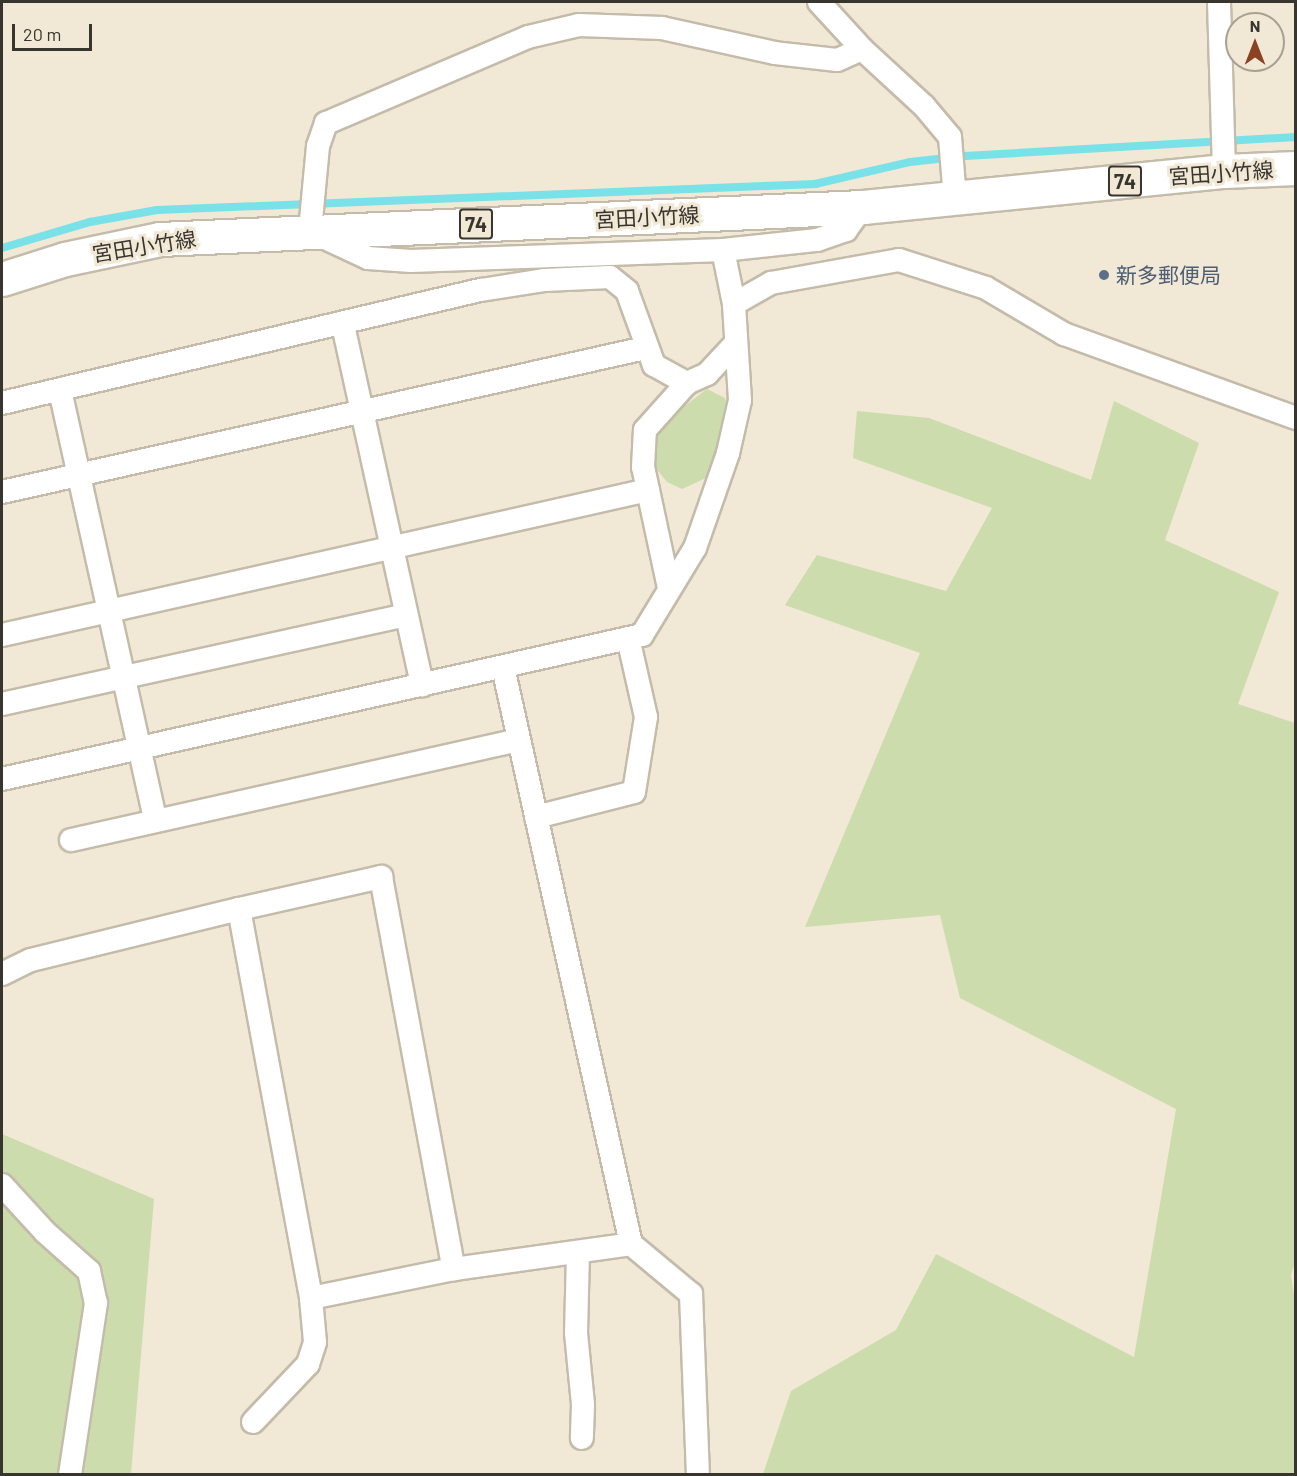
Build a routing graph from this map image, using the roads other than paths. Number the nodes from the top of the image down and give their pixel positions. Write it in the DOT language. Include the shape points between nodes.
graph roads {
  1 [pos="819,2"];
  2 [pos="1219,2"];
  3 [pos="862,49"];
  4 [pos="1224,161"];
  5 [pos="1296,168"];
  6 [pos="955,199"];
  7 [pos="863,207"];
  8 [pos="310,231"];
  9 [pos="723,250"];
  10 [pos="2,279"];
  11 [pos="734,304"];
  12 [pos="342,325"];
  13 [pos="736,343"];
  14 [pos="645,348"];
  15 [pos="687,383"];
  16 [pos="60,390"];
  17 [pos="2,403"];
  18 [pos="362,412"];
  19 [pos="1296,418"];
  20 [pos="78,475"];
  21 [pos="648,490"];
  22 [pos="2,492"];
  23 [pos="391,547"];
  24 [pos="669,588"];
  25 [pos="108,611"];
  26 [pos="406,615"];
  27 [pos="2,635"];
  28 [pos="628,638"];
  29 [pos="503,668"];
  30 [pos="123,677"];
  31 [pos="422,685"];
  32 [pos="2,704"];
  33 [pos="518,740"];
  34 [pos="140,750"];
  35 [pos="2,779"];
  36 [pos="536,817"];
  37 [pos="155,820"];
  38 [pos="72,840"];
  39 [pos="239,909"];
  40 [pos="2,974"];
  41 [pos="2,1185"];
  42 [pos="631,1244"];
  43 [pos="578,1252"];
  44 [pos="454,1269"];
  45 [pos="311,1298"];
  46 [pos="253,1422"];
  47 [pos="582,1438"];
  48 [pos="70,1474"];
  49 [pos="698,1474"];
  1 -- 3 [label="street"];
  2 -- 4 [label="street"];
  3 -- 6 [label="street" via="924,106 950,137"];
  3 -- 8 [label="street" via="837,60 774,53 650,27 579,25 528,37 326,123 318,146"];
  4 -- 5 [label="main road, 宮田小竹線 / 74"];
  4 -- 6 [label="main road, 宮田小竹線 / 74"];
  6 -- 7 [label="main road, 宮田小竹線 / 74"];
  7 -- 8 [label="main road, 宮田小竹線 / 74"];
  7 -- 9 [label="street" via="846,230 817,240"];
  8 -- 9 [label="street" via="368,258 411,261"];
  8 -- 10 [label="main road, 宮田小竹線 / 74" via="160,239 65,259"];
  9 -- 11 [label="street"];
  11 -- 13 [label="street"];
  11 -- 19 [label="street" via="771,283 899,260 986,288 1064,334"];
  12 -- 14 [label="street" via="481,290 545,280 610,277 627,291"];
  12 -- 16 [label="street"];
  12 -- 18 [label="street"];
  13 -- 15 [label="street" via="707,374"];
  13 -- 24 [label="street" via="740,400 728,453 695,548"];
  14 -- 15 [label="street" via="654,365"];
  14 -- 18 [label="street"];
  15 -- 21 [label="street" via="645,430 643,467"];
  16 -- 17 [label="street"];
  16 -- 20 [label="street"];
  18 -- 20 [label="street"];
  18 -- 23 [label="street"];
  20 -- 22 [label="street"];
  20 -- 25 [label="street"];
  21 -- 23 [label="street"];
  21 -- 24 [label="street"];
  23 -- 25 [label="street"];
  23 -- 26 [label="street"];
  24 -- 28 [label="street" via="642,634"];
  25 -- 27 [label="street"];
  25 -- 30 [label="street"];
  26 -- 30 [label="street"];
  26 -- 31 [label="street"];
  28 -- 29 [label="street"];
  28 -- 36 [label="street" via="645,717 634,792"];
  29 -- 31 [label="street"];
  29 -- 33 [label="street"];
  30 -- 32 [label="street"];
  30 -- 34 [label="street"];
  31 -- 34 [label="street"];
  33 -- 36 [label="street"];
  33 -- 37 [label="street"];
  34 -- 35 [label="street"];
  34 -- 37 [label="street"];
  36 -- 42 [label="street"];
  37 -- 38 [label="street"];
  39 -- 40 [label="street" via="31,960"];
  39 -- 44 [label="street" via="381,877"];
  39 -- 45 [label="street"];
  41 -- 48 [label="street" via="45,1232 89,1271 96,1303"];
  42 -- 43 [label="street"];
  42 -- 49 [label="street" via="691,1294"];
  43 -- 44 [label="street"];
  43 -- 47 [label="street" via="576,1333"];
  44 -- 45 [label="street"];
  45 -- 46 [label="street" via="315,1342 308,1364"];
}
